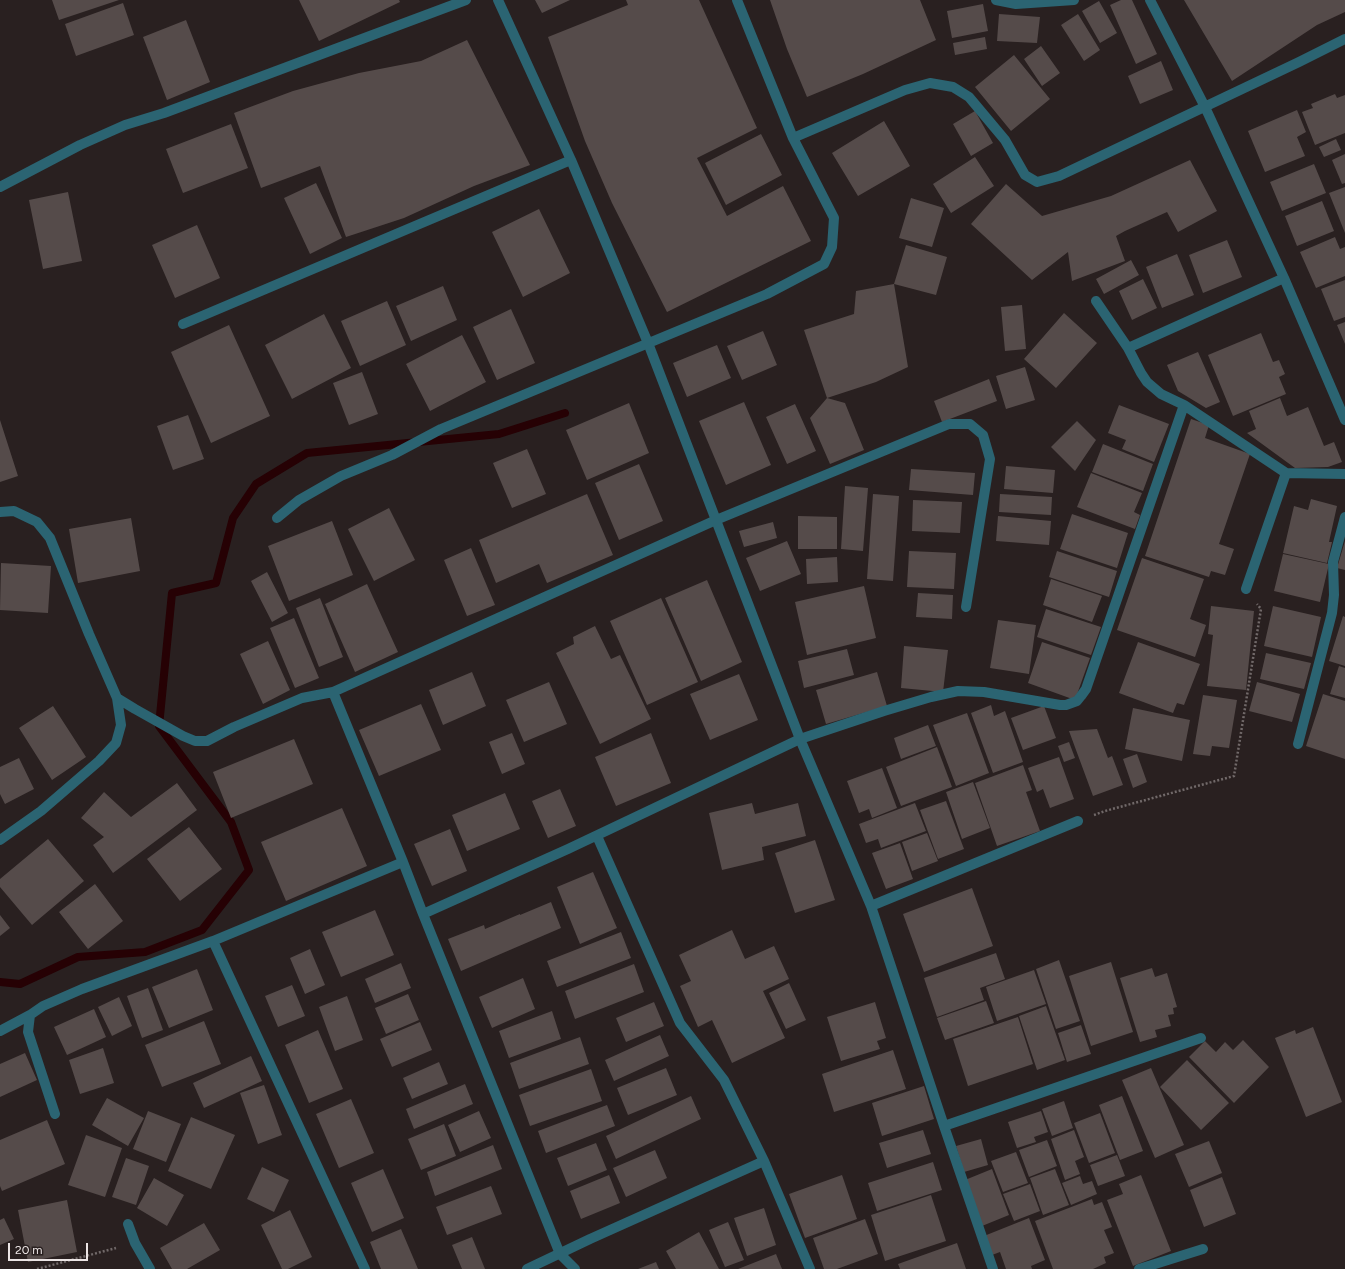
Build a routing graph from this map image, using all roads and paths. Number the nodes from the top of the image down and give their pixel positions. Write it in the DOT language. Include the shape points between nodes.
graph roads {
  1 [pos="466,0"];
  2 [pos="498,0"];
  3 [pos="737,0"];
  4 [pos="996,0"];
  5 [pos="1074,0"];
  6 [pos="1150,0"];
  7 [pos="1345,39"];
  8 [pos="1205,107"];
  9 [pos="793,138"];
  10 [pos="571,160"];
  11 [pos="0,187"];
  12 [pos="1284,278"];
  13 [pos="1096,301"];
  14 [pos="183,324"];
  15 [pos="648,343"];
  16 [pos="1128,348"];
  17 [pos="1184,405"];
  18 [pos="1345,420"];
  19 [pos="1286,472"];
  20 [pos="1345,474"];
  21 [pos="0,512"];
  22 [pos="1345,517"];
  23 [pos="277,518"];
  24 [pos="716,520"];
  25 [pos="1246,589"];
  26 [pos="966,607"];
  27 [pos="333,692"];
  28 [pos="117,698"];
  29 [pos="800,739"];
  30 [pos="1298,744"];
  31 [pos="1078,821"];
  32 [pos="597,836"];
  33 [pos="0,840"];
  34 [pos="403,862"];
  35 [pos="872,906"];
  36 [pos="423,914"];
  37 [pos="213,941"];
  38 [pos="30,1015"];
  39 [pos="0,1032"];
  40 [pos="1201,1038"];
  41 [pos="55,1114"];
  42 [pos="944,1126"];
  43 [pos="764,1161"];
  44 [pos="128,1224"];
  45 [pos="135,1243"];
  46 [pos="1203,1249"];
  47 [pos="560,1254"];
  48 [pos="38,1269"];
  49 [pos="150,1269"];
  50 [pos="365,1269"];
  51 [pos="527,1269"];
  52 [pos="575,1269"];
  53 [pos="810,1269"];
  54 [pos="994,1269"];
  55 [pos="1139,1269"];
  1 -- 11 [label="street" via="164,113 125,125 80,145"];
  2 -- 10 [label="street"];
  3 -- 9 [label="street"];
  4 -- 5 [label="street" via="1016,4"];
  6 -- 8 [label="street"];
  7 -- 8 [label="street"];
  8 -- 9 [label="street" via="1059,176 1037,182 1025,175 1005,140 969,97 953,87 930,83 905,90"];
  8 -- 12 [label="street"];
  9 -- 15 [label="street" via="834,218 832,246 824,264 766,294"];
  10 -- 14 [label="street"];
  10 -- 15 [label="street"];
  12 -- 16 [label="street"];
  12 -- 18 [label="street"];
  13 -- 16 [label="street"];
  15 -- 23 [label="street" via="441,429 392,455 340,476 299,500"];
  15 -- 24 [label="street"];
  16 -- 17 [label="street" via="1147,382 1161,394"];
  17 -- 19 [label="street"];
  17 -- 29 [label="street" via="1086,689 1077,701 1060,706 984,692 958,691 931,697"];
  19 -- 20 [label="street"];
  19 -- 25 [label="street"];
  21 -- 28 [label="street" via="14,511 37,522 50,538"];
  22 -- 30 [label="street" via="1332,562 1332,613"];
  24 -- 26 [label="street" via="949,424 970,424 983,436 990,459"];
  24 -- 27 [label="street"];
  24 -- 29 [label="street"];
  25 -- 31 [label="path" via="1261,609 1234,776 1106,810"];
  27 -- 28 [label="street" via="302,698 207,741 183,736"];
  27 -- 34 [label="street"];
  28 -- 33 [label="street" via="121,724 116,743 41,811"];
  29 -- 32 [label="street"];
  29 -- 35 [label="street"];
  31 -- 35 [label="street"];
  32 -- 36 [label="street"];
  32 -- 43 [label="street" via="680,1023 724,1080"];
  34 -- 36 [label="street"];
  34 -- 37 [label="street"];
  35 -- 42 [label="street"];
  36 -- 47 [label="street"];
  37 -- 38 [label="street" via="82,989 43,1006"];
  37 -- 50 [label="street"];
  38 -- 39 [label="street"];
  38 -- 41 [label="street" via="28,1032"];
  40 -- 42 [label="street"];
  42 -- 54 [label="street"];
  43 -- 47 [label="street"];
  43 -- 53 [label="street"];
  44 -- 45 [label="street"];
  45 -- 48 [label="path"];
  45 -- 49 [label="street"];
  46 -- 55 [label="street"];
  47 -- 51 [label="street"];
  47 -- 52 [label="street"];
}
